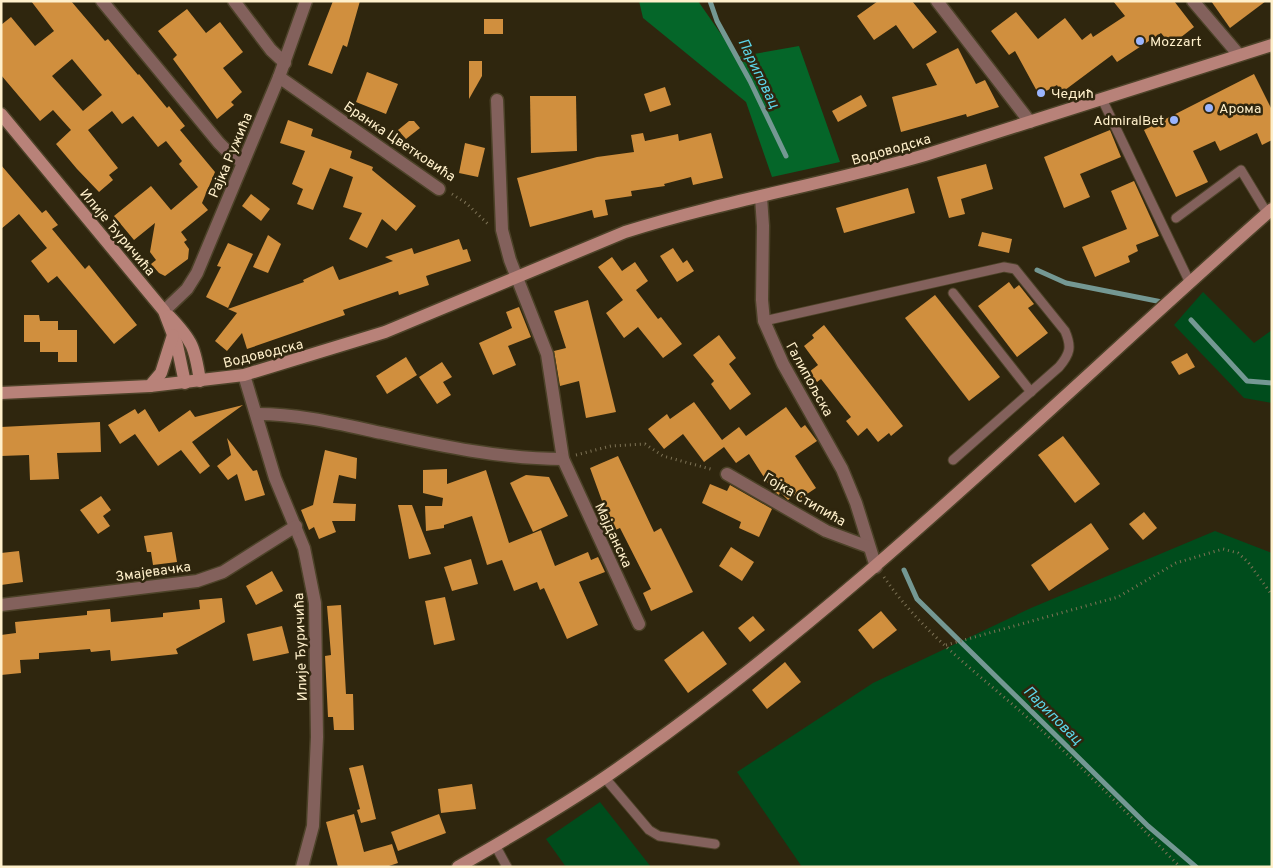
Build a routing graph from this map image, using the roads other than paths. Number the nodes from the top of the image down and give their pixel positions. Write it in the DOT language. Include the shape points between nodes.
graph roads {
  1 [pos="102,1"];
  2 [pos="234,1"];
  3 [pos="306,1"];
  4 [pos="937,1"];
  5 [pos="1193,1"];
  6 [pos="1272,45"];
  7 [pos="1239,55"];
  8 [pos="285,63"];
  9 [pos="279,77"];
  10 [pos="1102,99"];
  11 [pos="497,100"];
  12 [pos="1,114"];
  13 [pos="1030,122"];
  14 [pos="243,162"];
  15 [pos="439,189"];
  16 [pos="760,197"];
  17 [pos="1269,211"];
  18 [pos="1176,218"];
  19 [pos="517,275"];
  20 [pos="1190,283"];
  21 [pos="953,293"];
  22 [pos="164,311"];
  23 [pos="764,321"];
  24 [pos="173,335"];
  25 [pos="244,375"];
  26 [pos="200,381"];
  27 [pos="185,383"];
  28 [pos="150,386"];
  29 [pos="1031,392"];
  30 [pos="1,393"];
  31 [pos="257,414"];
  32 [pos="563,459"];
  33 [pos="953,460"];
  34 [pos="727,474"];
  35 [pos="296,526"];
  36 [pos="869,547"];
  37 [pos="876,567"];
  38 [pos="1,605"];
  39 [pos="639,624"];
  40 [pos="605,778"];
  41 [pos="715,844"];
  42 [pos="495,845"];
  43 [pos="302,867"];
  44 [pos="458,867"];
  45 [pos="507,867"];
  1 -- 14 [label="street" via="218,143"];
  2 -- 8 [label="street" via="271,50"];
  3 -- 8 [label="street, Рајка Ружића"];
  4 -- 13 [label="street"];
  5 -- 7 [label="street"];
  6 -- 7 [label="street, Водоводска"];
  7 -- 10 [label="street, Водоводска"];
  8 -- 9 [label="street, Рајка Ружића"];
  9 -- 14 [label="street, Рајка Ружића"];
  9 -- 15 [label="street, Бранка Цветковића"];
  10 -- 13 [label="street, Водоводска"];
  10 -- 20 [label="lane"];
  11 -- 19 [label="street" via="502,230"];
  12 -- 22 [label="street, Илије Ђуричића"];
  13 -- 16 [label="street, Водоводска" via="868,172"];
  14 -- 22 [label="street, Рајка Ружића" via="197,273 183,293"];
  16 -- 19 [label="street, Водоводска" via="624,232"];
  16 -- 23 [label="street, Галипољска" via="764,226"];
  17 -- 18 [label="lane" via="1241,170"];
  17 -- 20 [label="street"];
  19 -- 25 [label="street, Водоводска" via="385,332"];
  19 -- 32 [label="street" via="546,354"];
  20 -- 37 [label="street"];
  21 -- 29 [label="lane"];
  22 -- 24 [label="street, Илије Ђуричића"];
  22 -- 26 [label="street" via="190,339"];
  23 -- 29 [label="lane" via="1009,267 1028,282 1070,341 1070,354"];
  23 -- 36 [label="street, Галипољска" via="783,364 842,469"];
  24 -- 27 [label="street, Илије Ђуричића"];
  24 -- 28 [label="street" via="161,374"];
  25 -- 26 [label="street, Водоводска"];
  25 -- 31 [label="street, Илије Ђуричића"];
  26 -- 27 [label="street, Водоводска"];
  27 -- 28 [label="street, Водоводска"];
  28 -- 30 [label="street, Водоводска"];
  29 -- 33 [label="lane"];
  31 -- 32 [label="street" via="296,416 466,450"];
  31 -- 35 [label="street, Илије Ђуричића" via="276,478"];
  32 -- 39 [label="street, Мајданска"];
  34 -- 36 [label="street, Гојка Стипића" via="826,531"];
  35 -- 38 [label="street, Змајевачка" via="224,572 197,581"];
  35 -- 43 [label="street, Илије Ђуричића" via="309,564 316,627 317,737 313,826"];
  36 -- 37 [label="street, Галипољска"];
  37 -- 40 [label="street" via="754,666"];
  40 -- 41 [label="lane" via="649,830 659,836"];
  40 -- 42 [label="street"];
  42 -- 44 [label="street"];
  42 -- 45 [label="lane"];
}
